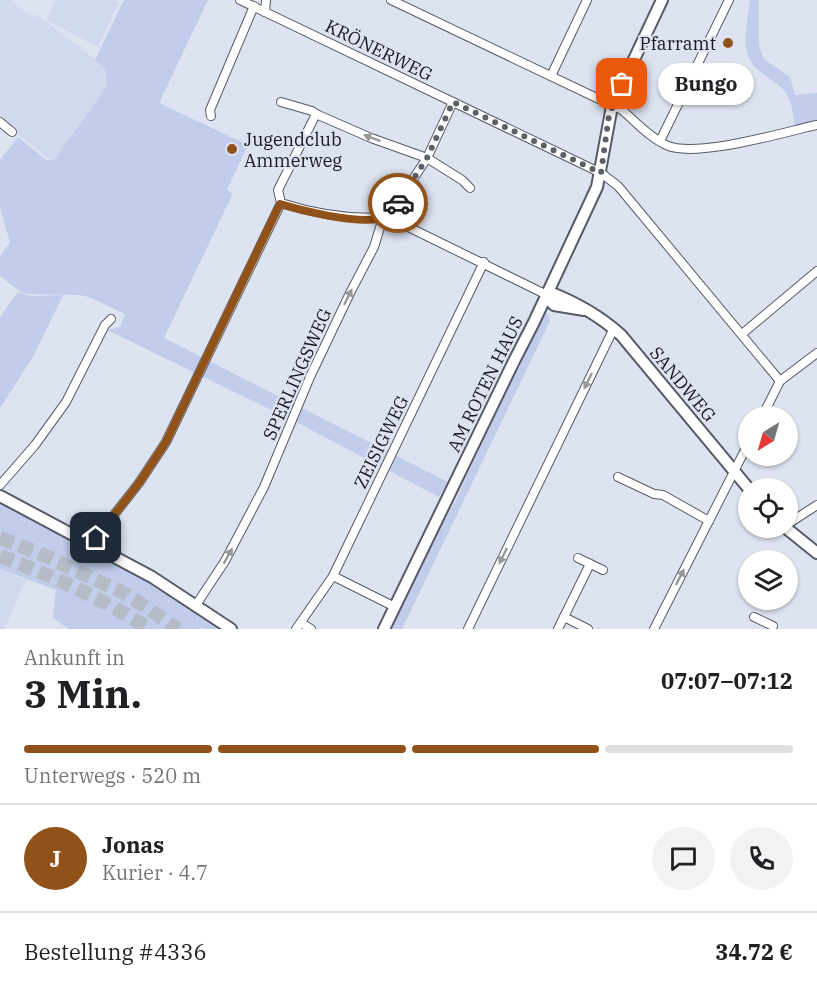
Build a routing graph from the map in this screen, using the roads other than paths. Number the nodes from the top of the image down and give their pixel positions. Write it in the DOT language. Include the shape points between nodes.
graph roads {
  1 [pos="240,0"];
  2 [pos="266,0"];
  3 [pos="391,0"];
  4 [pos="662,0"];
  5 [pos="729,0"];
  6 [pos="585,1"];
  7 [pos="254,6"];
  8 [pos="265,12"];
  9 [pos="551,76"];
  10 [pos="281,102"];
  11 [pos="453,102"];
  12 [pos="612,106"];
  13 [pos="315,114"];
  14 [pos="211,116"];
  15 [pos="0,122"];
  16 [pos="817,125"];
  17 [pos="12,132"];
  18 [pos="660,141"];
  19 [pos="427,158"];
  20 [pos="601,173"];
  21 [pos="470,188"];
  22 [pos="280,204"];
  23 [pos="386,217"];
  24 [pos="484,262"];
  25 [pos="817,270"];
  26 [pos="549,297"];
  27 [pos="111,319"];
  28 [pos="614,328"];
  29 [pos="742,334"];
  30 [pos="817,353"];
  31 [pos="780,381"];
  32 [pos="768,406"];
  33 [pos="738,464"];
  34 [pos="734,472"];
  35 [pos="618,477"];
  36 [pos="739,478"];
  37 [pos="0,485"];
  38 [pos="0,496"];
  39 [pos="817,505"];
  40 [pos="798,518"];
  41 [pos="709,521"];
  42 [pos="798,536"];
  43 [pos="91,544"];
  44 [pos="817,553"];
  45 [pos="578,558"];
  46 [pos="590,564"];
  47 [pos="603,570"];
  48 [pos="333,576"];
  49 [pos="196,605"];
  50 [pos="395,607"];
  51 [pos="564,617"];
  52 [pos="754,617"];
  53 [pos="763,625"];
  54 [pos="298,626"];
  55 [pos="772,626"];
  56 [pos="231,629"];
  57 [pos="311,629"];
  58 [pos="384,629"];
  59 [pos="468,629"];
  60 [pos="558,629"];
  61 [pos="588,629"];
  62 [pos="654,629"];
  1 -- 7 [label="street, KRÖNERWEG"];
  2 -- 8 [label="street"];
  3 -- 9 [label="street"];
  4 -- 12 [label="street, AM ROTEN HAUS"];
  5 -- 18 [label="street"];
  6 -- 9 [label="street"];
  7 -- 8 [label="street, KRÖNERWEG"];
  7 -- 14 [label="street" via="210,110"];
  8 -- 11 [label="street, KRÖNERWEG"];
  9 -- 12 [label="street"];
  10 -- 13 [label="street"];
  11 -- 19 [label="street, SPERLINGSWEG"];
  11 -- 20 [label="street, KRÖNERWEG"];
  12 -- 18 [label="street"];
  12 -- 20 [label="street, AM ROTEN HAUS"];
  19 -- 13 [label="street, one-way"];
  13 -- 22 [label="street" via="278,190"];
  15 -- 17 [label="street"];
  16 -- 18 [label="street" via="707,148 678,148"];
  19 -- 21 [label="street"];
  19 -- 23 [label="street, SPERLINGSWEG"];
  20 -- 26 [label="street, AM ROTEN HAUS"];
  20 -- 29 [label="street, KRÖNERWEG" via="618,186"];
  22 -- 23 [label="street" via="346,218"];
  22 -- 43 [label="street" via="166,442"];
  23 -- 24 [label="street"];
  49 -- 23 [label="street, SPERLINGSWEG, one-way" via="225,561 264,487 310,377"];
  24 -- 26 [label="street"];
  24 -- 48 [label="street, ZEISIGWEG"];
  25 -- 29 [label="street"];
  26 -- 28 [label="street, SANDWEG" via="577,304"];
  26 -- 50 [label="street, AM ROTEN HAUS"];
  27 -- 37 [label="street" via="66,402"];
  28 -- 34 [label="street, SANDWEG"];
  28 -- 59 [label="street, one-way"];
  29 -- 31 [label="street, KRÖNERWEG"];
  30 -- 31 [label="street"];
  31 -- 32 [label="street"];
  33 -- 34 [label="street"];
  34 -- 36 [label="street, SANDWEG"];
  34 -- 41 [label="street"];
  35 -- 41 [label="street" via="663,495"];
  38 -- 43 [label="street"];
  39 -- 40 [label="street"];
  62 -- 41 [label="street, one-way"];
  42 -- 44 [label="street"];
  43 -- 49 [label="street"];
  45 -- 46 [label="street"];
  46 -- 47 [label="street"];
  46 -- 51 [label="street"];
  48 -- 50 [label="street"];
  48 -- 54 [label="street, ZEISIGWEG"];
  49 -- 56 [label="street"];
  50 -- 58 [label="street, AM ROTEN HAUS"];
  51 -- 60 [label="street"];
  51 -- 61 [label="street"];
  52 -- 53 [label="street"];
  53 -- 55 [label="street"];
  54 -- 57 [label="street"];
}
